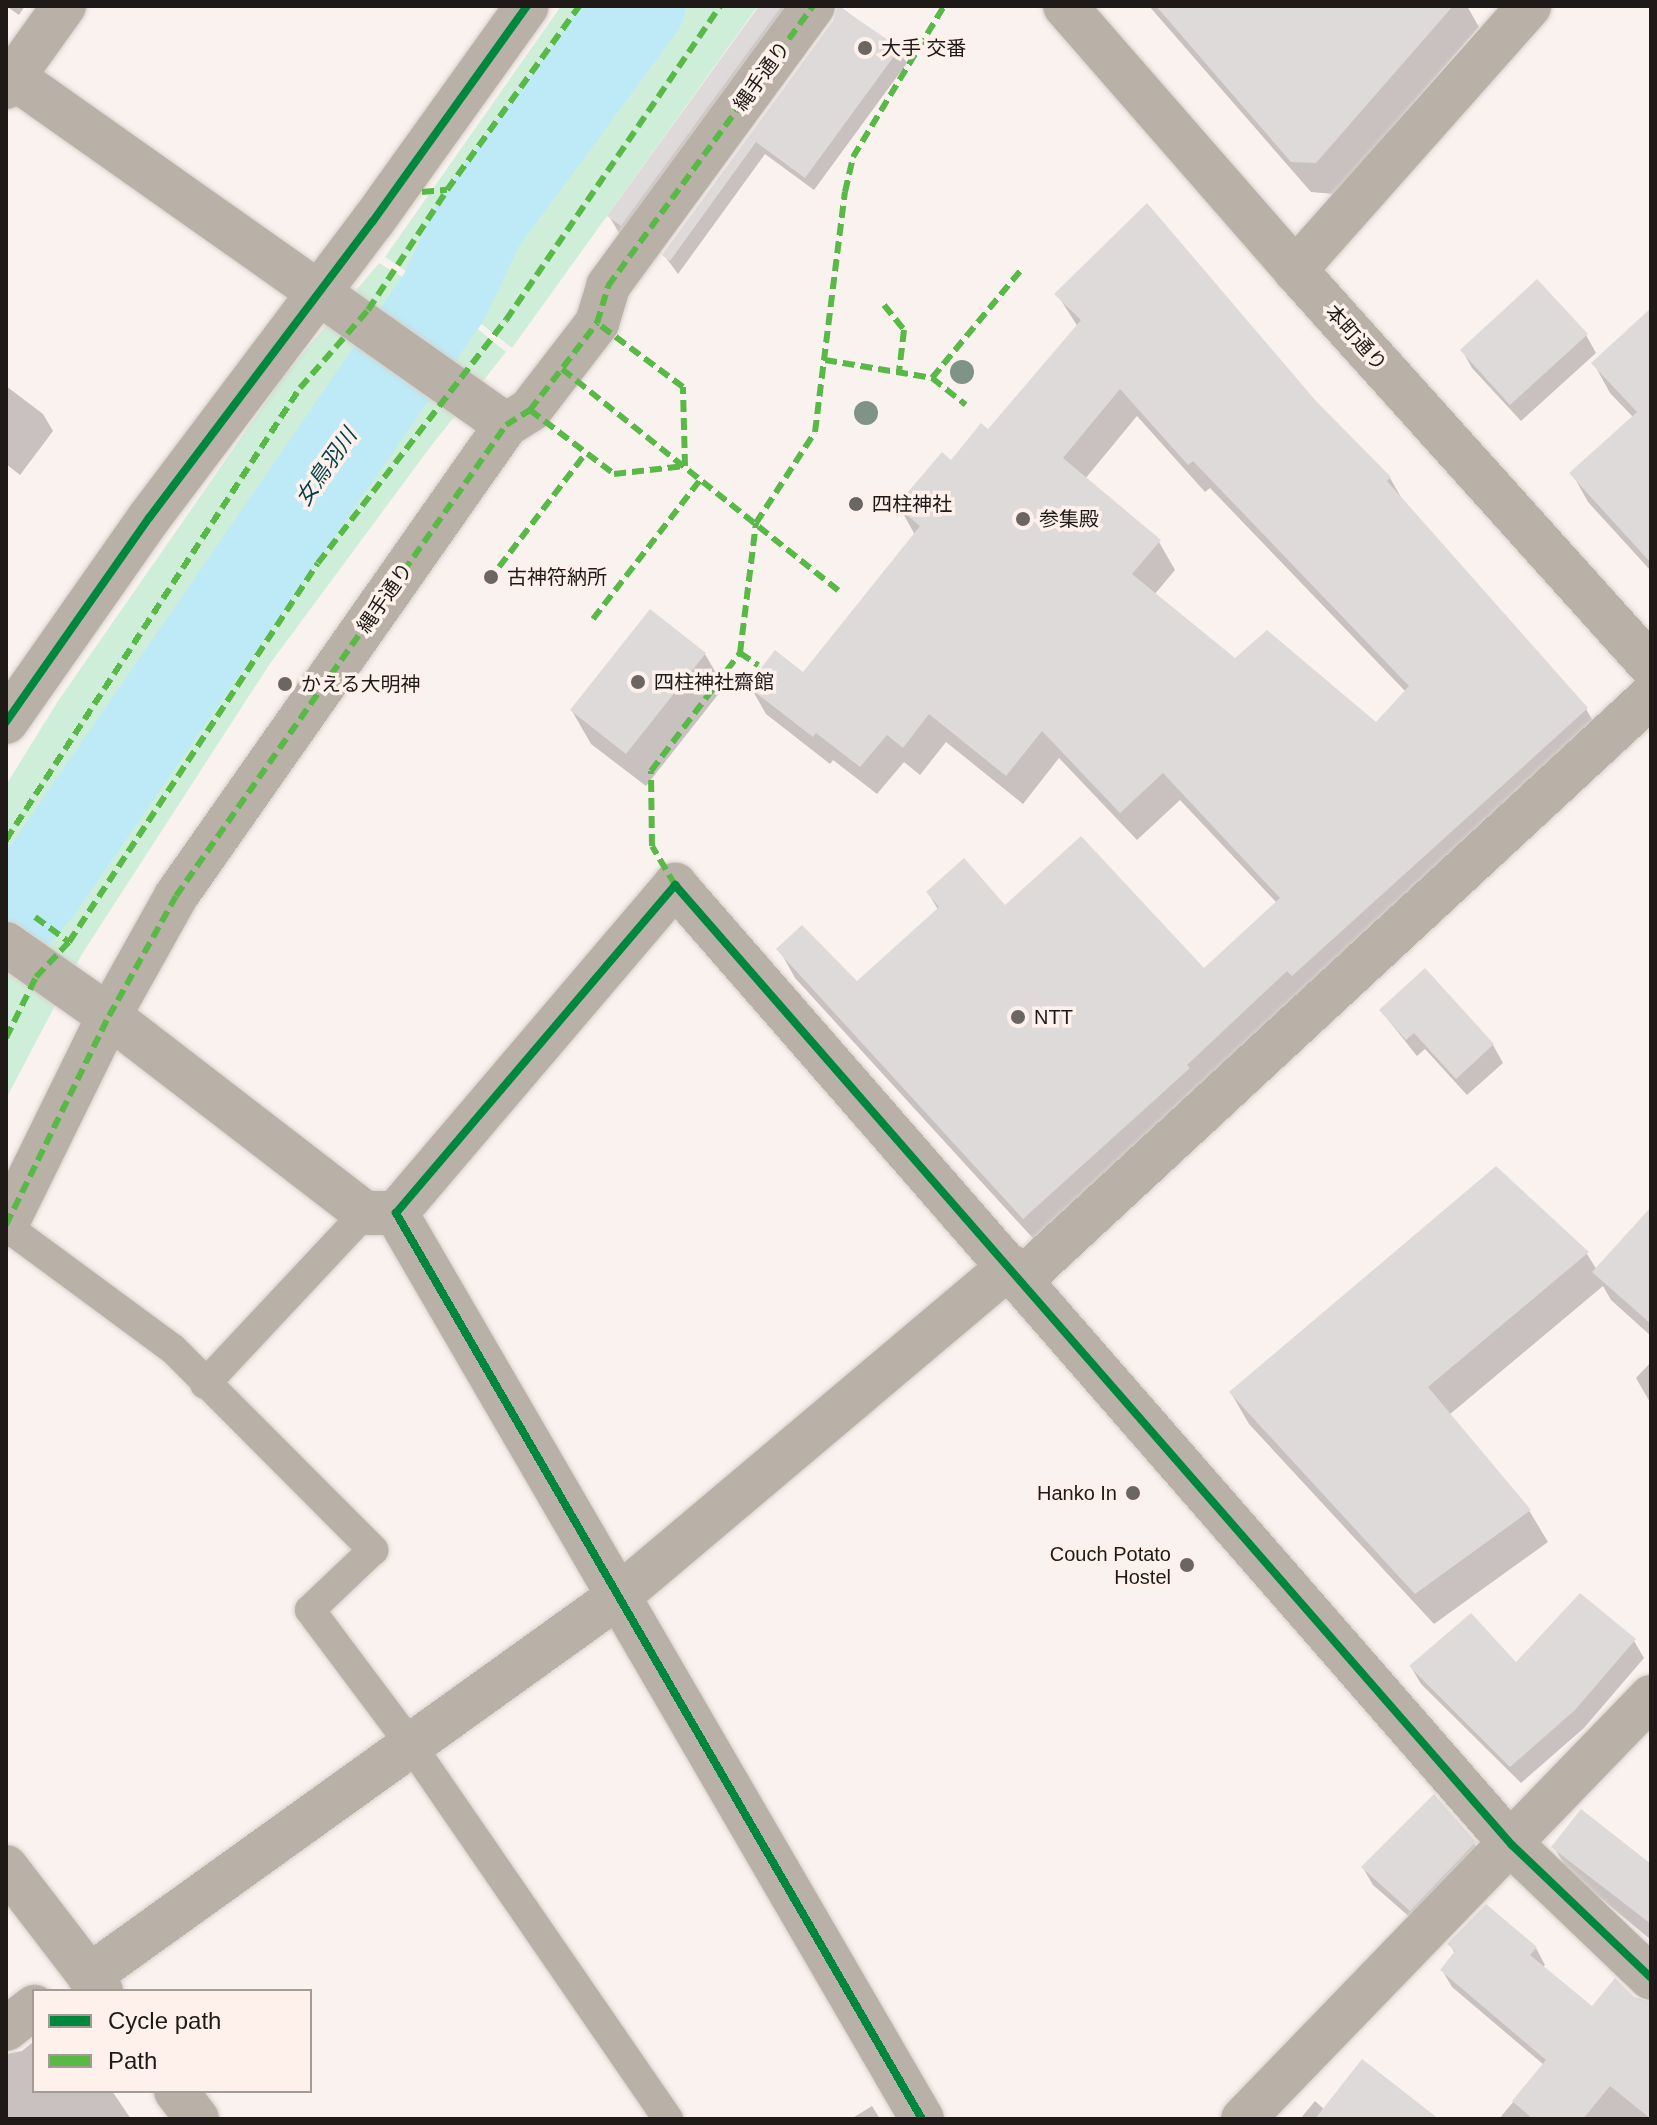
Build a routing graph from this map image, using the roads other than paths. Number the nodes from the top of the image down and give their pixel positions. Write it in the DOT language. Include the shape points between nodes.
graph roads {
  1 [pos="64,6"];
  2 [pos="527,6"];
  3 [pos="813,6"];
  4 [pos="1065,6"];
  5 [pos="1529,6"];
  6 [pos="8,79"];
  7 [pos="1295,270"];
  8 [pos="333,304"];
  9 [pos="490,414"];
  10 [pos="1651,666"];
  11 [pos="1651,696"];
  12 [pos="6,722"];
  13 [pos="6,944"];
  14 [pos="95,1006"];
  15 [pos="381,1213"];
  16 [pos="6,1226"];
  17 [pos="1016,1272"];
  18 [pos="205,1384"];
  19 [pos="620,1595"];
  20 [pos="1651,1697"];
  21 [pos="411,1745"];
  22 [pos="1512,1845"];
  23 [pos="6,1867"];
  24 [pos="1651,1978"];
  25 [pos="82,1981"];
  26 [pos="32,2009"];
  27 [pos="6,2029"];
  28 [pos="178,2093"];
  29 [pos="197,2119"];
  30 [pos="668,2119"];
  31 [pos="922,2119"];
  32 [pos="1243,2119"];
  1 -- 6 [label="street"];
  2 -- 8 [label="street" via="373,221"];
  3 -- 9 [label="street, 縄手通り" via="608,286 597,323 530,410"];
  4 -- 7 [label="street, 本町通り"];
  5 -- 7 [label="street"];
  6 -- 8 [label="street"];
  7 -- 10 [label="street, 本町通り"];
  8 -- 9 [label="street"];
  8 -- 12 [label="street" via="149,518"];
  9 -- 14 [label="street, 縄手通り" via="176,896"];
  11 -- 17 [label="street"];
  13 -- 14 [label="street"];
  14 -- 15 [label="street"];
  14 -- 16 [label="street, 縄手通り"];
  15 -- 17 [label="street" via="675,885"];
  15 -- 18 [label="lane"];
  15 -- 19 [label="street"];
  16 -- 18 [label="lane" via="173,1349"];
  17 -- 19 [label="street"];
  17 -- 22 [label="street"];
  18 -- 21 [label="lane" via="373,1550 310,1610"];
  19 -- 21 [label="street"];
  19 -- 31 [label="street"];
  20 -- 22 [label="street"];
  21 -- 25 [label="street"];
  21 -- 30 [label="lane"];
  22 -- 24 [label="street"];
  22 -- 32 [label="street"];
  23 -- 25 [label="street"];
  26 -- 27 [label="street"];
  28 -- 29 [label="street"];
}
